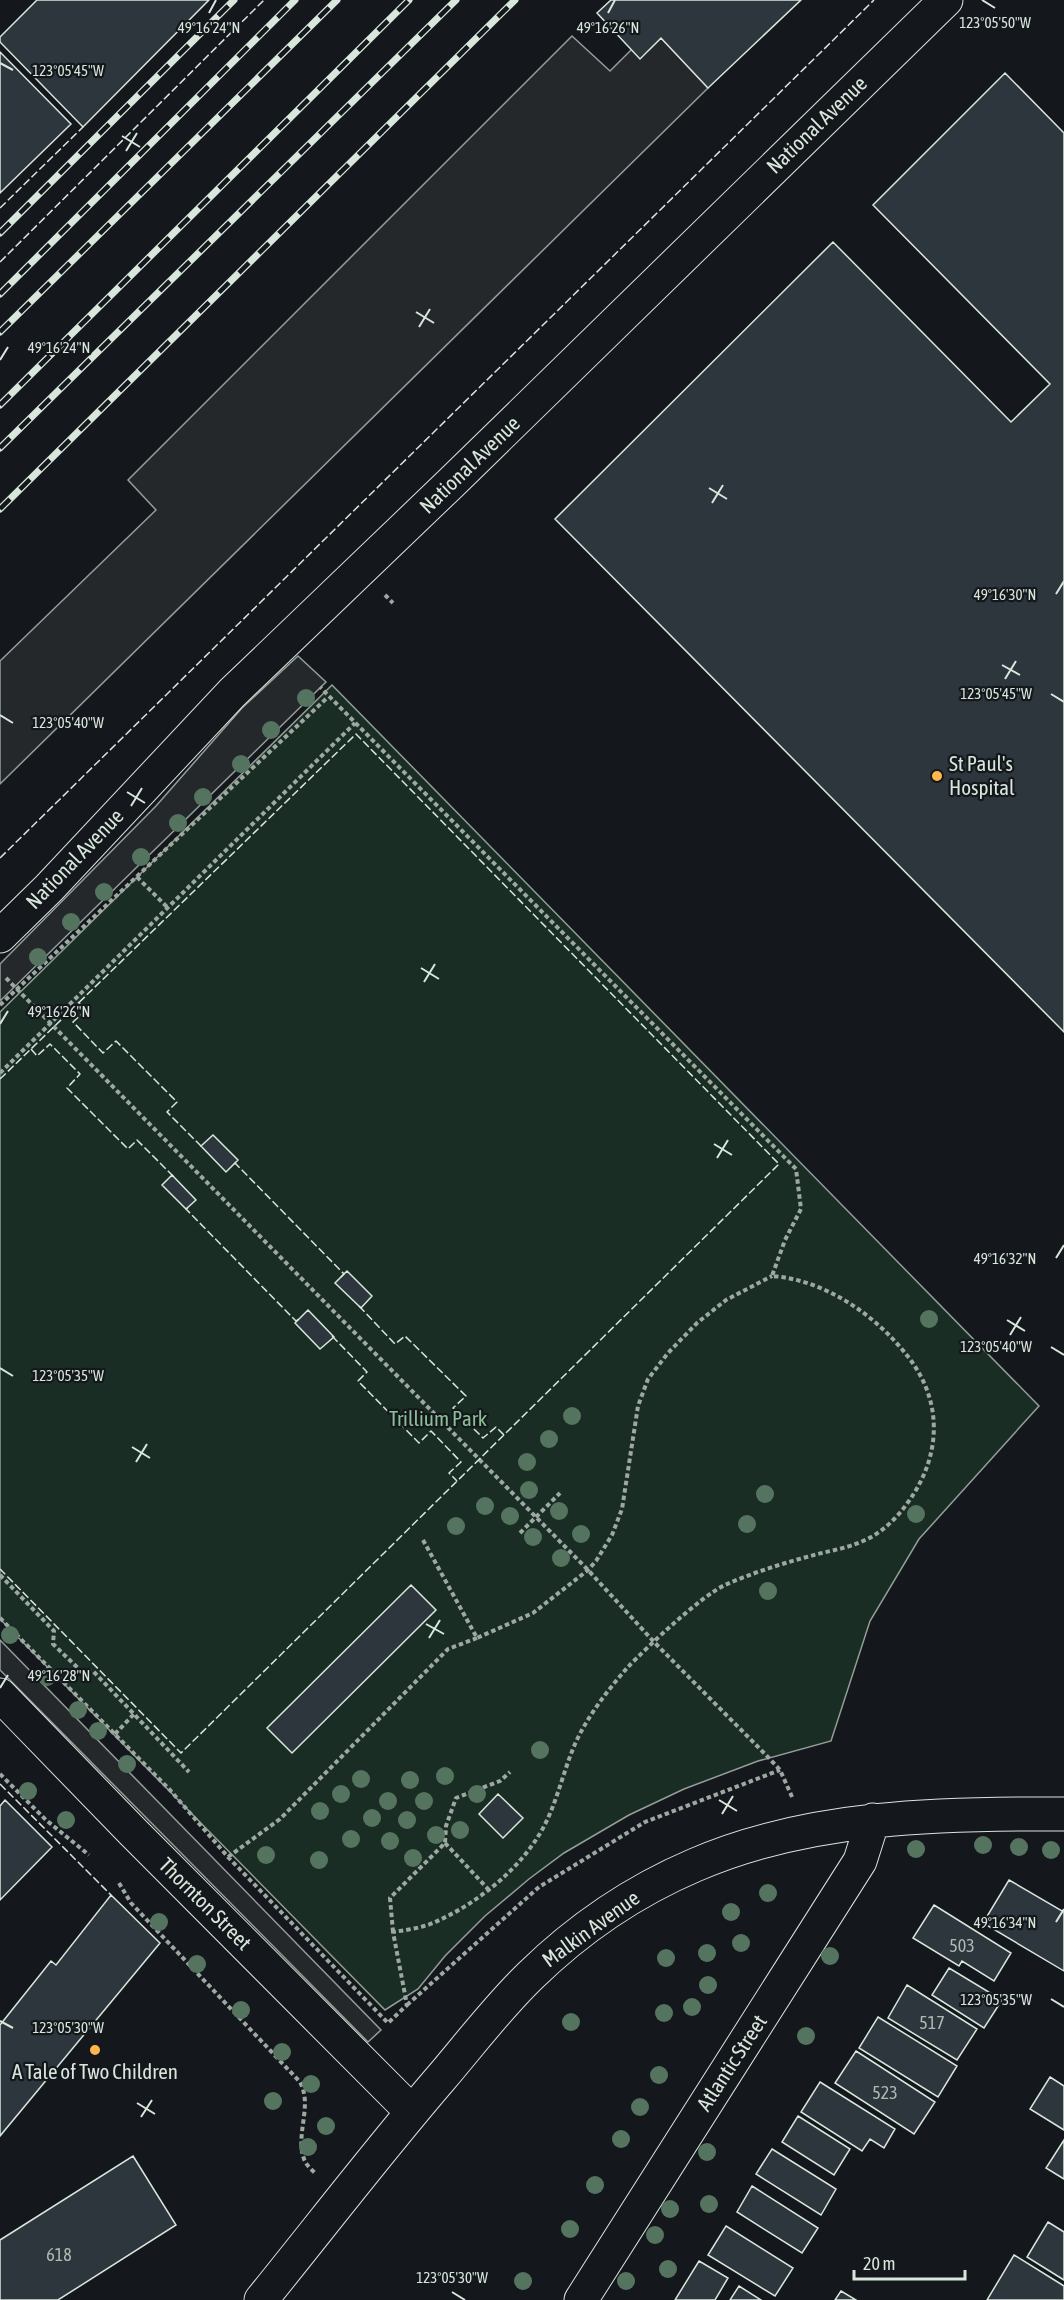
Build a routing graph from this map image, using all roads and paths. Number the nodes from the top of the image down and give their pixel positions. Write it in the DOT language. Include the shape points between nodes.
graph roads {
  1 [pos="946,0"];
  2 [pos="320,687"];
  3 [pos="328,697"];
  4 [pos="356,723"];
  5 [pos="137,877"];
  6 [pos="168,908"];
  7 [pos="0,936"];
  8 [pos="6,978"];
  9 [pos="16,990"];
  10 [pos="0,1005"];
  11 [pos="50,1024"];
  12 [pos="0,1073"];
  13 [pos="772,1276"];
  14 [pos="560,1494"];
  15 [pos="536,1518"];
  16 [pos="520,1533"];
  17 [pos="423,1540"];
  18 [pos="588,1570"];
  19 [pos="0,1575"];
  20 [pos="0,1618"];
  21 [pos="477,1638"];
  22 [pos="655,1643"];
  23 [pos="0,1695"];
  24 [pos="134,1714"];
  25 [pos="115,1734"];
  26 [pos="780,1770"];
  27 [pos="189,1772"];
  28 [pos="510,1772"];
  29 [pos="0,1774"];
  30 [pos="793,1800"];
  31 [pos="1064,1814"];
  32 [pos="873,1820"];
  33 [pos="445,1843"];
  34 [pos="89,1855"];
  35 [pos="228,1857"];
  36 [pos="119,1883"];
  37 [pos="489,1890"];
  38 [pos="393,1932"];
  39 [pos="407,2005"];
  40 [pos="412,2112"];
  41 [pos="339,2203"];
  42 [pos="261,2300"];
  43 [pos="581,2300"];
  1 -- 7 [label="street, National Avenue" via="232,693"];
  2 -- 3 [label="path"];
  3 -- 4 [label="path"];
  3 -- 5 [label="path"];
  4 -- 6 [label="path"];
  4 -- 13 [label="path" via="796,1169 801,1209"];
  5 -- 6 [label="path"];
  5 -- 9 [label="path"];
  6 -- 11 [label="path"];
  8 -- 9 [label="path"];
  9 -- 10 [label="path"];
  9 -- 11 [label="path"];
  11 -- 12 [label="path"];
  11 -- 15 [label="path"];
  13 -- 18 [label="path" via="726,1300 697,1323 648,1380 638,1406 622,1509 612,1535"];
  13 -- 22 [label="path" via="836,1294 893,1338 918,1370 930,1399 935,1432 925,1476 899,1515 866,1540 723,1586"];
  14 -- 15 [label="path"];
  15 -- 16 [label="path"];
  15 -- 18 [label="path"];
  17 -- 21 [label="path"];
  18 -- 21 [label="path" via="533,1613"];
  18 -- 22 [label="path"];
  19 -- 24 [label="path" via="54,1631 53,1644 80,1670 93,1671"];
  20 -- 25 [label="path"];
  21 -- 35 [label="path" via="448,1649 280,1819"];
  22 -- 26 [label="path"];
  22 -- 37 [label="path" via="629,1667 589,1718 539,1835 518,1864"];
  23 -- 40 [label="street, Thornton Street"];
  24 -- 25 [label="path"];
  24 -- 27 [label="path"];
  25 -- 35 [label="path"];
  26 -- 30 [label="path"];
  26 -- 39 [label="path" via="645,1822 539,1887"];
  28 -- 33 [label="path" via="500,1781 456,1798 446,1826"];
  29 -- 34 [label="path" via="46,1821"];
  31 -- 32 [label="street, Malkin Avenue"];
  32 -- 40 [label="street, Malkin Avenue" via="800,1832 721,1855 628,1899 591,1924 530,1976"];
  32 -- 43 [label="street, Atlantic Street" via="854,1872"];
  33 -- 37 [label="path"];
  33 -- 38 [label="path" via="390,1898"];
  35 -- 39 [label="path" via="388,2023"];
  36 -- 41 [label="path" via="131,1903 300,2082 306,2093 304,2161"];
  37 -- 38 [label="path" via="431,1924"];
  38 -- 39 [label="path"];
  40 -- 41 [label="street, Malkin Avenue"];
  41 -- 42 [label="street, Malkin Avenue"];
}
